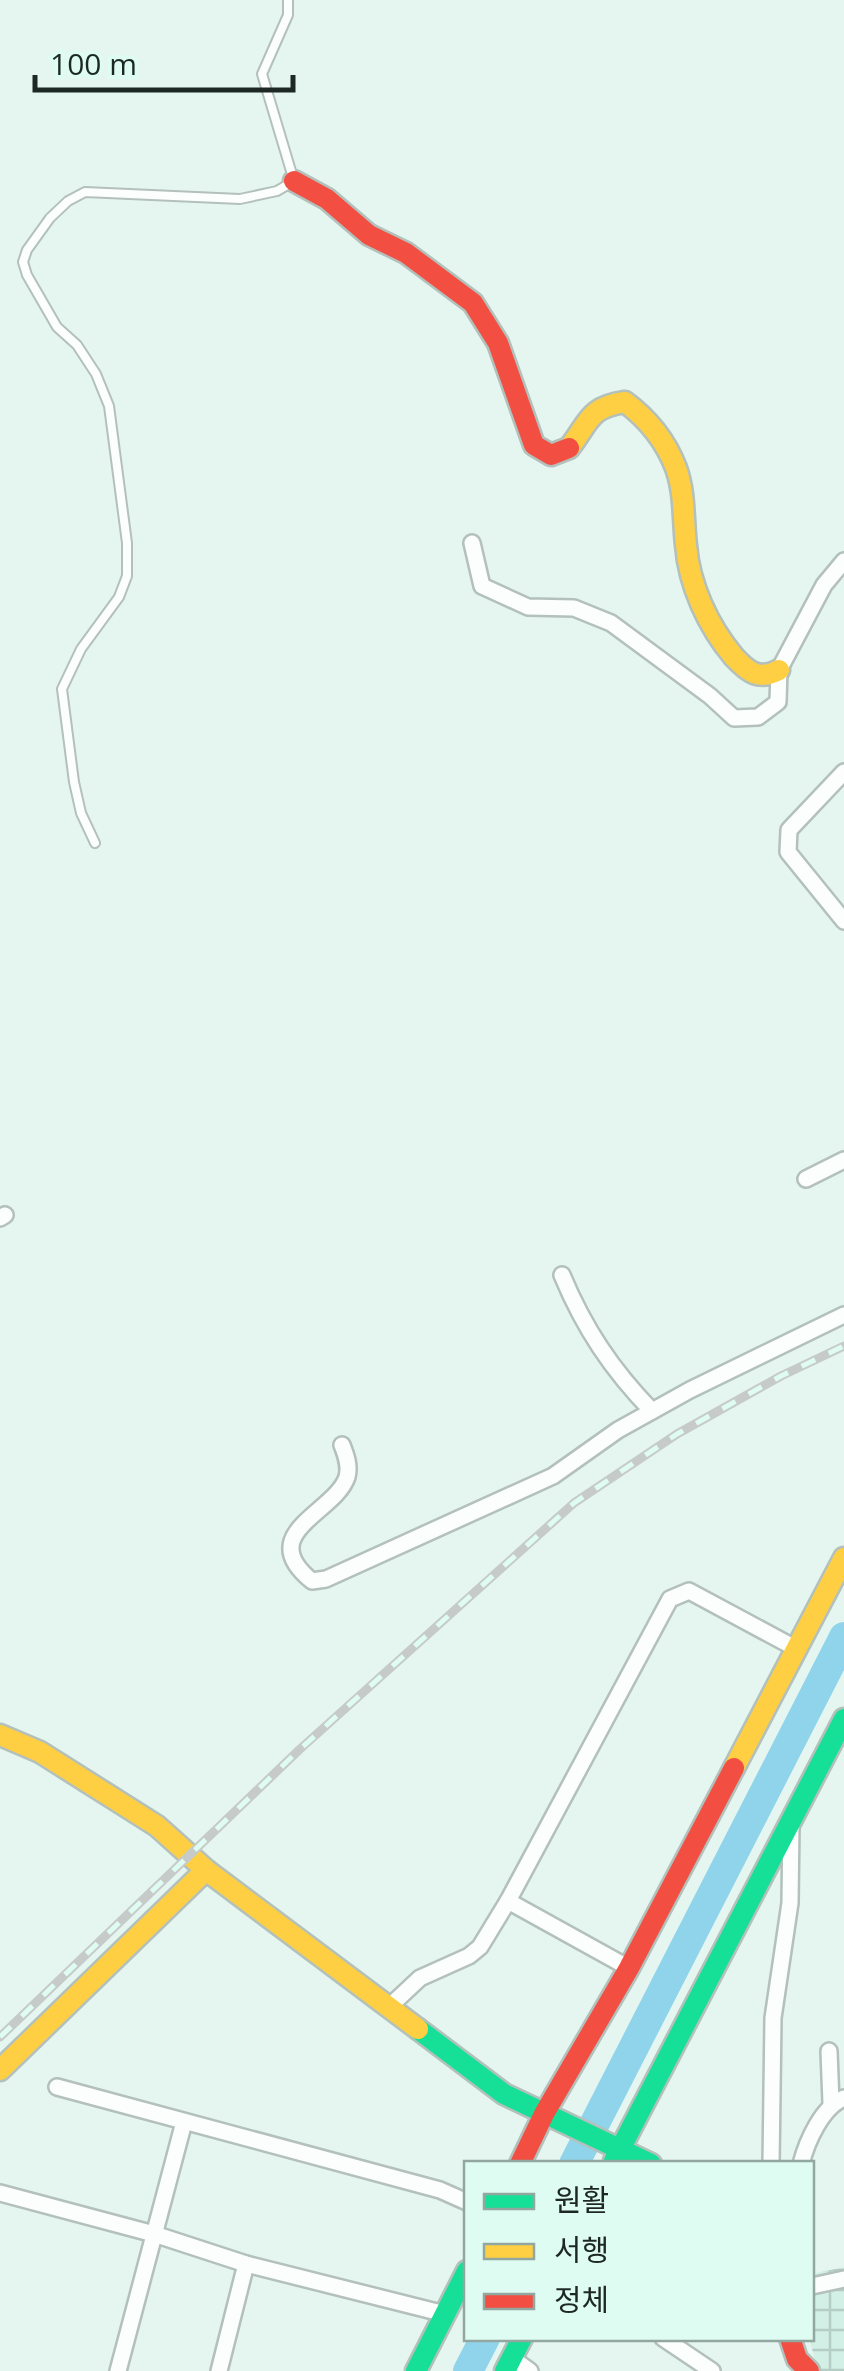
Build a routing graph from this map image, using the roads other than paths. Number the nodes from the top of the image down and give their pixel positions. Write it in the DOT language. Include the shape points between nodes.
graph roads {
  1 [pos="288,0"];
  2 [pos="294,181"];
  3 [pos="472,543"];
  4 [pos="844,561"];
  5 [pos="778,670"];
  6 [pos="844,772"];
  7 [pos="95,842"];
  8 [pos="844,921"];
  9 [pos="844,1160"];
  10 [pos="806,1180"];
  11 [pos="562,1275"];
  12 [pos="844,1316"];
  13 [pos="652,1411"];
  14 [pos="342,1446"];
  15 [pos="844,1558"];
  16 [pos="796,1649"];
  17 [pos="843,1726"];
  18 [pos="0,1735"];
  19 [pos="791,1818"];
  20 [pos="206,1870"];
  21 [pos="508,1901"];
  22 [pos="628,1968"];
  23 [pos="388,2007"];
  24 [pos="829,2050"];
  25 [pos="0,2070"];
  26 [pos="56,2086"];
  27 [pos="838,2101"];
  28 [pos="550,2116"];
  29 [pos="184,2122"];
  30 [pos="612,2153"];
  31 [pos="522,2161"];
  32 [pos="640,2161"];
  33 [pos="771,2161"];
  34 [pos="802,2161"];
  35 [pos="0,2194"];
  36 [pos="464,2201"];
  37 [pos="154,2234"];
  38 [pos="246,2264"];
  39 [pos="464,2275"];
  40 [pos="844,2279"];
  41 [pos="814,2286"];
  42 [pos="445,2314"];
  43 [pos="520,2341"];
  44 [pos="667,2341"];
  45 [pos="791,2341"];
  46 [pos="508,2364"];
  47 [pos="118,2371"];
  48 [pos="219,2371"];
  49 [pos="416,2371"];
  50 [pos="530,2371"];
  51 [pos="712,2371"];
  52 [pos="809,2371"];
  1 -- 2 [label="lane" via="262,74"];
  2 -- 5 [label="street" via="473,303 498,343 528,434 542,453 564,452 598,408 624,402 640,411 680,481 687,557 704,610 751,674"];
  2 -- 7 [label="lane" via="277,192 240,199 85,192 50,218 23,262 57,327 96,374 109,406 127,543 119,597 62,689 74,782"];
  3 -- 5 [label="street" via="482,586 528,607 574,608 611,624 734,718 758,716 778,702"];
  4 -- 5 [label="street"];
  6 -- 8 [label="street" via="806,808 788,841 788,852"];
  9 -- 10 [label="street"];
  11 -- 13 [label="street" via="595,1343"];
  12 -- 13 [label="street"];
  13 -- 14 [label="street" via="554,1476 312,1580 292,1550 295,1530 346,1478"];
  15 -- 16 [label="street"];
  16 -- 21 [label="street" via="689,1591 670,1599"];
  16 -- 22 [label="street"];
  17 -- 19 [label="street"];
  18 -- 20 [label="street" via="127,1806"];
  19 -- 30 [label="street"];
  19 -- 33 [label="street" via="790,1902 773,2018"];
  20 -- 23 [label="street"];
  20 -- 25 [label="street"];
  21 -- 22 [label="street"];
  21 -- 23 [label="street" via="480,1947 420,1978"];
  22 -- 28 [label="street"];
  23 -- 28 [label="street" via="504,2094"];
  24 -- 27 [label="street"];
  26 -- 29 [label="street"];
  27 -- 34 [label="street"];
  28 -- 30 [label="street"];
  28 -- 31 [label="street"];
  29 -- 36 [label="street"];
  29 -- 37 [label="street"];
  30 -- 32 [label="street"];
  35 -- 37 [label="street"];
  37 -- 38 [label="street"];
  37 -- 47 [label="street"];
  38 -- 42 [label="street"];
  38 -- 48 [label="street"];
  39 -- 42 [label="street"];
  40 -- 41 [label="street"];
  42 -- 49 [label="street"];
  43 -- 46 [label="street"];
  44 -- 51 [label="street"];
  45 -- 52 [label="street"];
  46 -- 50 [label="street"];
}
